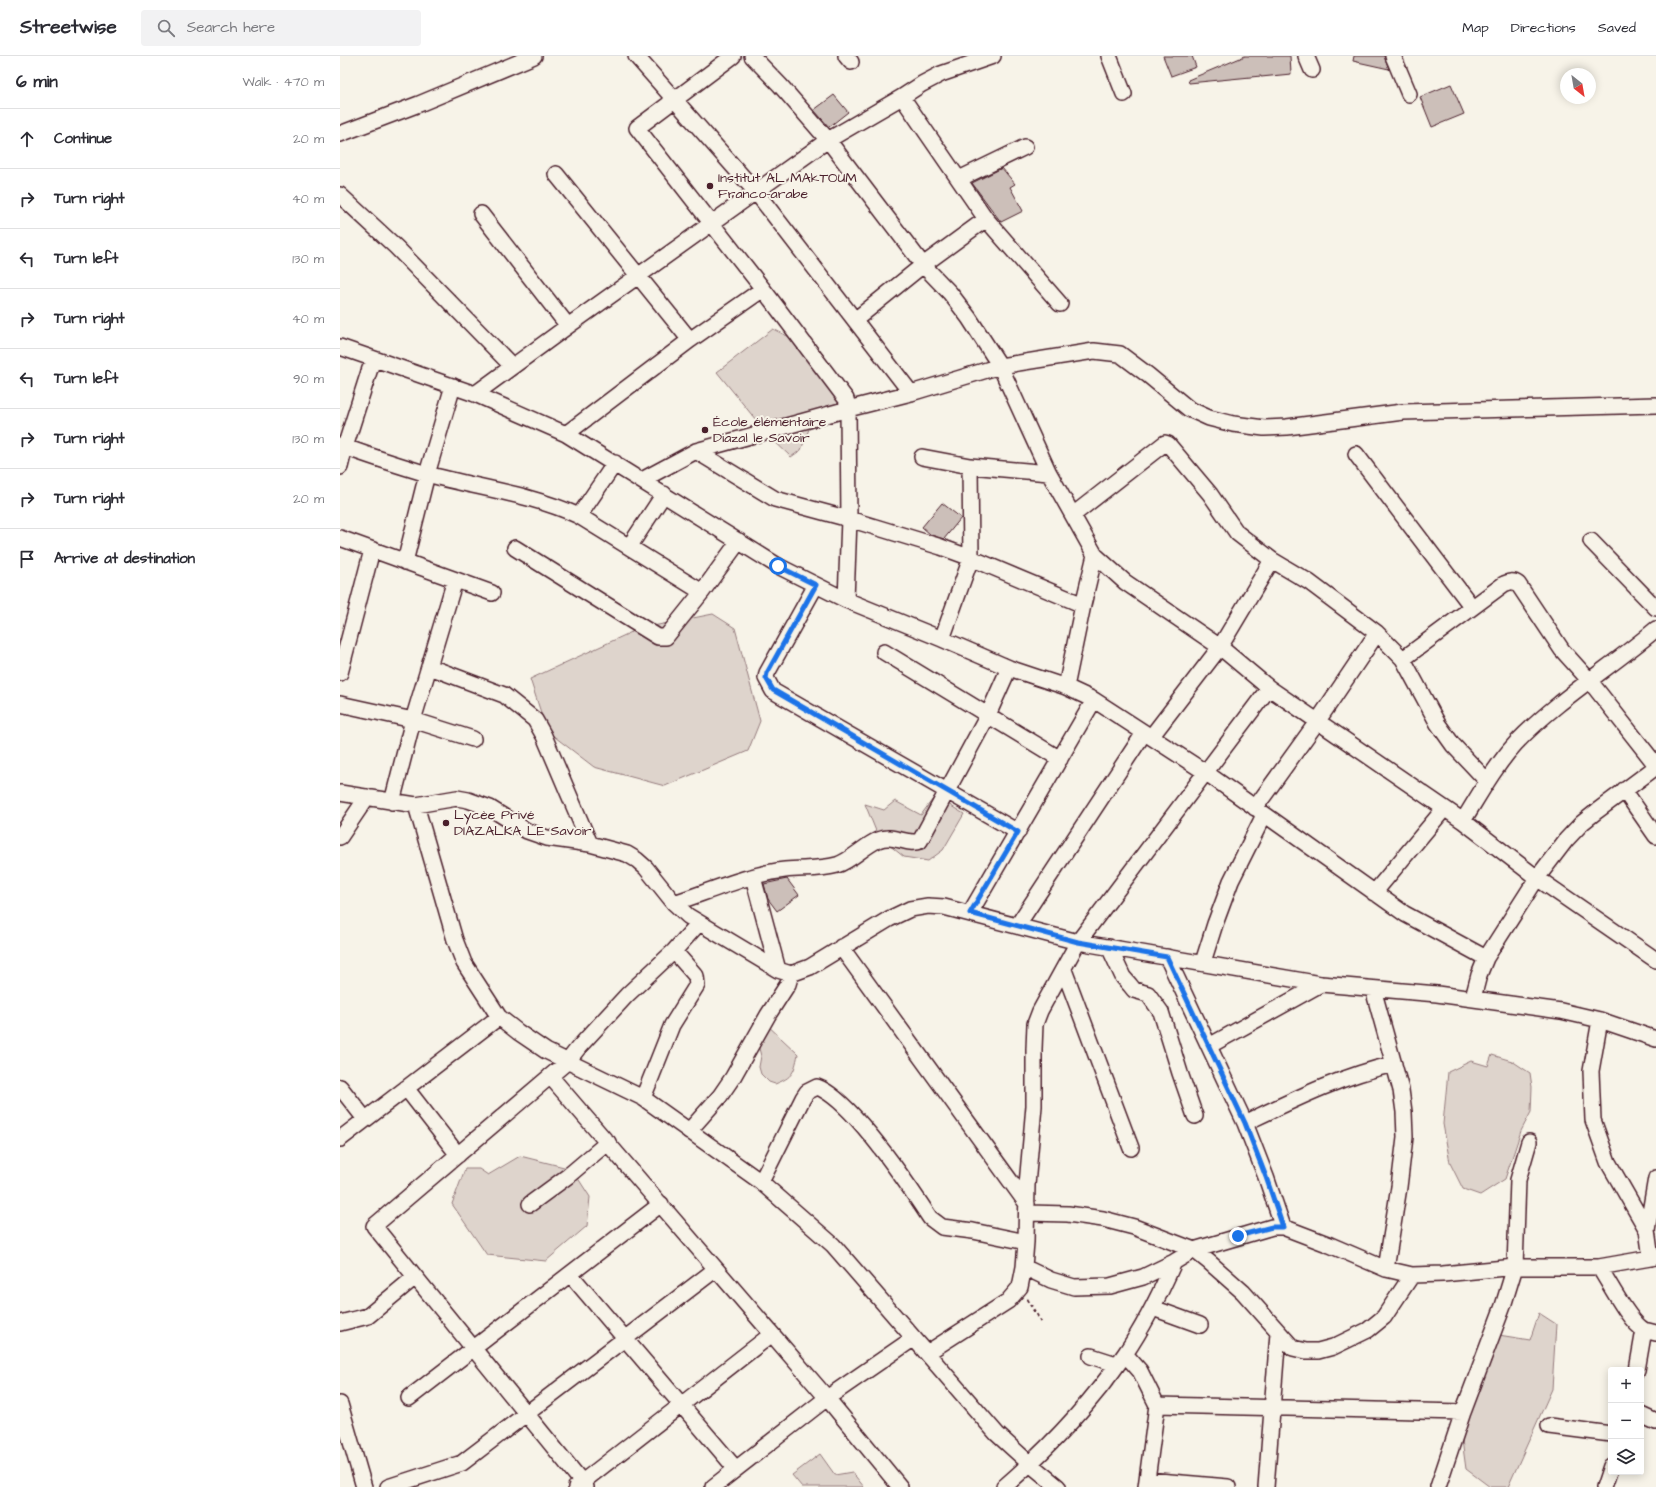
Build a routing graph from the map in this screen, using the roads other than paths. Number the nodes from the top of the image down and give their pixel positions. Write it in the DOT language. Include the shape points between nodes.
graph roads {
  1 [pos="534,56"];
  2 [pos="733,56"];
  3 [pos="752,56"];
  4 [pos="993,56"];
  5 [pos="1109,56"];
  6 [pos="1393,56"];
  7 [pos="643,58"];
  8 [pos="1124,94"];
  9 [pos="1409,94"];
  10 [pos="902,97"];
  11 [pos="675,99"];
  12 [pos="340,134"];
  13 [pos="828,140"];
  14 [pos="1026,147"];
  15 [pos="556,174"];
  16 [pos="959,179"];
  17 [pos="756,192"];
  18 [pos="340,195"];
  19 [pos="481,214"];
  20 [pos="986,219"];
  21 [pos="712,223"];
  22 [pos="923,265"];
  23 [pos="638,276"];
  24 [pos="763,289"];
  25 [pos="1060,304"];
  26 [pos="855,320"];
  27 [pos="568,326"];
  28 [pos="690,340"];
  29 [pos="340,347"];
  30 [pos="373,360"];
  31 [pos="512,366"];
  32 [pos="1000,366"];
  33 [pos="453,386"];
  34 [pos="911,393"];
  35 [pos="475,394"];
  36 [pos="1656,405"];
  37 [pos="848,409"];
  38 [pos="566,434"];
  39 [pos="342,446"];
  40 [pos="696,451"];
  41 [pos="1356,454"];
  42 [pos="922,457"];
  43 [pos="615,463"];
  44 [pos="970,466"];
  45 [pos="340,467"];
  46 [pos="1049,473"];
  47 [pos="427,474"];
  48 [pos="642,480"];
  49 [pos="664,494"];
  50 [pos="1073,515"];
  51 [pos="579,516"];
  52 [pos="849,519"];
  53 [pos="340,538"];
  54 [pos="739,541"];
  55 [pos="1591,541"];
  56 [pos="629,547"];
  57 [pos="515,548"];
  58 [pos="372,550"];
  59 [pos="1095,555"];
  60 [pos="971,558"];
  61 [pos="1272,560"];
  62 [pos="405,562"];
  63 [pos="455,580"];
  64 [pos="816,585"];
  65 [pos="702,592"];
  66 [pos="492,593"];
  67 [pos="846,600"];
  68 [pos="1083,605"];
  69 [pos="1472,607"];
  70 [pos="1656,608"];
  71 [pos="347,621"];
  72 [pos="1377,633"];
  73 [pos="1653,635"];
  74 [pos="942,639"];
  75 [pos="1220,647"];
  76 [pos="884,652"];
  77 [pos="1403,659"];
  78 [pos="430,667"];
  79 [pos="1009,668"];
  80 [pos="340,673"];
  81 [pos="1589,680"];
  82 [pos="1066,687"];
  83 [pos="1269,688"];
  84 [pos="1094,700"];
  85 [pos="340,704"];
  86 [pos="988,715"];
  87 [pos="413,720"];
  88 [pos="1317,722"];
  89 [pos="1148,735"];
  90 [pos="473,739"];
  91 [pos="1060,759"];
  92 [pos="1656,766"];
  93 [pos="1205,772"];
  94 [pos="1487,781"];
  95 [pos="1624,790"];
  96 [pos="947,791"];
  97 [pos="340,793"];
  98 [pos="367,797"];
  99 [pos="392,802"];
  100 [pos="416,806"];
  101 [pos="1444,809"];
  102 [pos="1259,811"];
  103 [pos="1463,821"];
  104 [pos="1018,832"];
  105 [pos="1656,836"];
  106 [pos="340,837"];
  107 [pos="590,844"];
  108 [pos="753,877"];
  109 [pos="1537,878"];
  110 [pos="1374,893"];
  111 [pos="674,903"];
  112 [pos="970,913"];
  113 [pos="699,923"];
  114 [pos="1017,926"];
  115 [pos="1078,942"];
  116 [pos="841,947"];
  117 [pos="1109,947"];
  118 [pos="674,952"];
  119 [pos="1167,957"];
  120 [pos="1486,958"];
  121 [pos="1656,960"];
  122 [pos="1203,962"];
  123 [pos="1064,970"];
  124 [pos="785,972"];
  125 [pos="1321,984"];
  126 [pos="1373,989"];
  127 [pos="1473,998"];
  128 [pos="499,1017"];
  129 [pos="1600,1020"];
  130 [pos="1656,1039"];
  131 [pos="1209,1046"];
  132 [pos="568,1061"];
  133 [pos="1394,1064"];
  134 [pos="550,1076"];
  135 [pos="340,1087"];
  136 [pos="406,1088"];
  137 [pos="643,1098"];
  138 [pos="1195,1116"];
  139 [pos="365,1119"];
  140 [pos="1245,1123"];
  141 [pos="689,1131"];
  142 [pos="340,1139"];
  143 [pos="608,1142"];
  144 [pos="1529,1142"];
  145 [pos="1131,1148"];
  146 [pos="458,1155"];
  147 [pos="1656,1178"];
  148 [pos="761,1182"];
  149 [pos="530,1204"];
  150 [pos="661,1204"];
  151 [pos="1027,1209"];
  152 [pos="1283,1227"];
  153 [pos="1647,1230"];
  154 [pos="1026,1242"];
  155 [pos="1194,1250"];
  156 [pos="1654,1258"];
  157 [pos="1174,1262"];
  158 [pos="1024,1267"];
  159 [pos="1515,1267"];
  160 [pos="1599,1267"];
  161 [pos="716,1269"];
  162 [pos="1386,1269"];
  163 [pos="570,1274"];
  164 [pos="1412,1275"];
  165 [pos="414,1277"];
  166 [pos="1153,1308"];
  167 [pos="340,1323"];
  168 [pos="1200,1325"];
  169 [pos="1650,1331"];
  170 [pos="1278,1333"];
  171 [pos="772,1334"];
  172 [pos="625,1338"];
  173 [pos="914,1338"];
  174 [pos="473,1349"];
  175 [pos="927,1353"];
  176 [pos="1091,1356"];
  177 [pos="1121,1359"];
  178 [pos="1638,1367"];
  179 [pos="409,1398"];
  180 [pos="827,1398"];
  181 [pos="340,1404"];
  182 [pos="681,1405"];
  183 [pos="1157,1405"];
  184 [pos="1272,1407"];
  185 [pos="1463,1412"];
  186 [pos="526,1414"];
  187 [pos="1644,1416"];
  188 [pos="1656,1422"];
  189 [pos="1550,1426"];
  190 [pos="1608,1434"];
  191 [pos="1030,1464"];
  192 [pos="736,1469"];
  193 [pos="1608,1475"];
  194 [pos="1147,1483"];
  195 [pos="581,1486"];
  196 [pos="364,1487"];
  197 [pos="388,1487"];
  198 [pos="713,1487"];
  199 [pos="900,1487"];
  200 [pos="1004,1487"];
  201 [pos="1058,1487"];
  202 [pos="1228,1487"];
  203 [pos="1266,1487"];
  204 [pos="1438,1487"];
  205 [pos="1604,1487"];
  1 -- 12 [label="street"];
  2 -- 11 [label="street"];
  3 -- 13 [label="street"];
  4 -- 10 [label="street" via="941,74"];
  5 -- 8 [label="street"];
  6 -- 9 [label="street"];
  7 -- 11 [label="street"];
  10 -- 13 [label="street"];
  10 -- 16 [label="street"];
  11 -- 17 [label="street"];
  11 -- 21 [label="street" via="637,128"];
  13 -- 17 [label="street"];
  13 -- 22 [label="street"];
  14 -- 16 [label="street"];
  15 -- 23 [label="street"];
  16 -- 20 [label="street"];
  17 -- 21 [label="street"];
  17 -- 26 [label="street"];
  18 -- 31 [label="street" via="396,247"];
  19 -- 27 [label="street"];
  20 -- 22 [label="street"];
  20 -- 25 [label="street"];
  21 -- 23 [label="street"];
  21 -- 24 [label="street"];
  22 -- 26 [label="street"];
  22 -- 32 [label="street" via="965,312"];
  23 -- 27 [label="street"];
  23 -- 28 [label="street"];
  24 -- 28 [label="street"];
  24 -- 37 [label="street" via="846,400"];
  26 -- 34 [label="street"];
  27 -- 31 [label="street"];
  28 -- 38 [label="street"];
  29 -- 30 [label="street"];
  30 -- 33 [label="street"];
  30 -- 39 [label="street"];
  31 -- 35 [label="street"];
  32 -- 34 [label="street"];
  32 -- 36 [label="street" via="1094,351 1120,354 1189,409 1209,418 1264,428 1403,412"];
  32 -- 46 [label="street"];
  33 -- 35 [label="street"];
  33 -- 47 [label="street"];
  34 -- 37 [label="street"];
  35 -- 38 [label="street"];
  37 -- 40 [label="street"];
  37 -- 52 [label="street"];
  38 -- 43 [label="street"];
  39 -- 45 [label="street"];
  39 -- 47 [label="street"];
  40 -- 48 [label="street"];
  40 -- 52 [label="street" via="775,499"];
  41 -- 69 [label="street"];
  42 -- 44 [label="street"];
  43 -- 48 [label="street"];
  43 -- 51 [label="street"];
  44 -- 46 [label="street"];
  44 -- 60 [label="street"];
  46 -- 50 [label="street"];
  47 -- 51 [label="street" via="537,500"];
  47 -- 62 [label="street"];
  48 -- 49 [label="street"];
  49 -- 54 [label="street"];
  49 -- 56 [label="street"];
  50 -- 59 [label="street"];
  50 -- 61 [label="street" via="1165,443 1172,447 1237,532"];
  51 -- 56 [label="street"];
  52 -- 60 [label="street"];
  52 -- 67 [label="street"];
  53 -- 58 [label="street"];
  54 -- 64 [label="street" via="778,566"];
  54 -- 65 [label="street"];
  55 -- 70 [label="street"];
  56 -- 65 [label="street"];
  57 -- 65 [label="street" via="658,637 666,637"];
  58 -- 62 [label="street"];
  58 -- 71 [label="street"];
  59 -- 68 [label="street"];
  59 -- 75 [label="street" via="1125,582"];
  60 -- 68 [label="street"];
  60 -- 74 [label="street"];
  61 -- 72 [label="street" via="1309,582"];
  61 -- 75 [label="street"];
  62 -- 63 [label="street"];
  63 -- 66 [label="street"];
  63 -- 78 [label="street"];
  64 -- 67 [label="street"];
  64 -- 96 [label="street" via="767,673 768,685"];
  67 -- 74 [label="street"];
  68 -- 82 [label="street"];
  69 -- 77 [label="street"];
  69 -- 81 [label="street" via="1504,584 1511,581 1518,584 1562,650"];
  71 -- 80 [label="street"];
  72 -- 77 [label="street"];
  72 -- 88 [label="street"];
  73 -- 81 [label="street"];
  74 -- 79 [label="street"];
  75 -- 83 [label="street"];
  75 -- 89 [label="street"];
  76 -- 86 [label="street"];
  77 -- 94 [label="street" via="1438,724 1453,745"];
  78 -- 87 [label="street"];
  78 -- 107 [label="street" via="504,695 535,720"];
  79 -- 82 [label="street"];
  79 -- 86 [label="street"];
  81 -- 92 [label="street"];
  81 -- 94 [label="street" via="1529,730"];
  82 -- 84 [label="street"];
  83 -- 88 [label="street"];
  83 -- 93 [label="street"];
  84 -- 89 [label="street"];
  84 -- 91 [label="street"];
  85 -- 87 [label="street"];
  86 -- 91 [label="street"];
  86 -- 96 [label="street"];
  87 -- 90 [label="street"];
  87 -- 99 [label="street"];
  88 -- 101 [label="street"];
  88 -- 102 [label="street"];
  89 -- 93 [label="street"];
  89 -- 114 [label="street"];
  91 -- 104 [label="street"];
  92 -- 95 [label="street"];
  93 -- 102 [label="street"];
  93 -- 115 [label="street"];
  94 -- 103 [label="street"];
  95 -- 105 [label="street"];
  95 -- 109 [label="street" via="1582,823"];
  96 -- 104 [label="street"];
  96 -- 108 [label="street" via="920,841 910,843 886,838 878,840 837,865 786,870"];
  97 -- 98 [label="street"];
  98 -- 99 [label="street"];
  98 -- 106 [label="street"];
  99 -- 100 [label="street"];
  100 -- 107 [label="street" via="457,798 468,800 490,808 527,831 548,838"];
  100 -- 128 [label="street" via="464,963"];
  101 -- 103 [label="street"];
  101 -- 110 [label="street"];
  102 -- 110 [label="street"];
  102 -- 122 [label="street"];
  103 -- 109 [label="street"];
  104 -- 112 [label="street"];
  107 -- 111 [label="street" via="627,854 637,860"];
  108 -- 111 [label="street"];
  108 -- 124 [label="street"];
  109 -- 120 [label="street"];
  109 -- 121 [label="street"];
  110 -- 120 [label="street" via="1405,914"];
  111 -- 113 [label="street"];
  112 -- 114 [label="street"];
  112 -- 116 [label="street" via="944,907 910,909"];
  113 -- 118 [label="street"];
  113 -- 124 [label="street"];
  114 -- 115 [label="street"];
  115 -- 117 [label="street"];
  115 -- 123 [label="street"];
  116 -- 124 [label="street" via="810,967"];
  116 -- 151 [label="street"];
  117 -- 119 [label="street"];
  117 -- 138 [label="street" via="1123,977 1134,990 1148,994 1161,1012"];
  118 -- 132 [label="street" via="626,995"];
  118 -- 137 [label="street" via="696,976 697,985 672,1025"];
  119 -- 122 [label="street"];
  119 -- 131 [label="street"];
  120 -- 127 [label="street"];
  122 -- 125 [label="street"];
  123 -- 145 [label="street"];
  123 -- 151 [label="street" via="1035,1024 1034,1106"];
  124 -- 141 [label="street" via="788,984 733,1078"];
  125 -- 126 [label="street"];
  125 -- 131 [label="street"];
  126 -- 127 [label="street"];
  126 -- 133 [label="street"];
  127 -- 129 [label="street" via="1561,1011"];
  128 -- 132 [label="street" via="546,1051"];
  128 -- 136 [label="street"];
  129 -- 130 [label="street"];
  129 -- 153 [label="street" via="1591,1071 1593,1120 1608,1162"];
  131 -- 140 [label="street"];
  132 -- 134 [label="street"];
  132 -- 137 [label="street"];
  133 -- 140 [label="street" via="1342,1079"];
  133 -- 162 [label="street" via="1401,1090 1405,1137"];
  134 -- 143 [label="street"];
  134 -- 146 [label="street"];
  135 -- 139 [label="street"];
  136 -- 139 [label="street"];
  136 -- 146 [label="street"];
  137 -- 141 [label="street"];
  139 -- 142 [label="street"];
  140 -- 152 [label="street"];
  141 -- 148 [label="street"];
  143 -- 149 [label="street"];
  143 -- 150 [label="street"];
  144 -- 159 [label="street" via="1518,1180"];
  146 -- 165 [label="street" via="374,1226"];
  147 -- 153 [label="street"];
  148 -- 154 [label="street" via="803,1098 807,1092 817,1087 825,1090 844,1106 863,1127 936,1223 942,1227"];
  148 -- 173 [label="street" via="833,1245"];
  150 -- 161 [label="street"];
  150 -- 163 [label="street"];
  151 -- 154 [label="street"];
  151 -- 155 [label="street" via="1103,1219 1134,1227"];
  152 -- 155 [label="street" via="1258,1230"];
  152 -- 162 [label="street"];
  153 -- 156 [label="street"];
  154 -- 158 [label="street"];
  155 -- 157 [label="street"];
  155 -- 170 [label="street" via="1242,1292"];
  156 -- 160 [label="street"];
  157 -- 158 [label="street" via="1143,1277 1095,1288 1074,1287 1051,1280"];
  157 -- 166 [label="street"];
  158 -- 175 [label="street" via="1020,1287 1008,1301"];
  159 -- 160 [label="street"];
  159 -- 164 [label="street"];
  159 -- 185 [label="street"];
  160 -- 169 [label="street" via="1630,1315"];
  161 -- 171 [label="street"];
  161 -- 172 [label="street"];
  162 -- 164 [label="street"];
  163 -- 172 [label="street"];
  163 -- 174 [label="street"];
  164 -- 170 [label="street" via="1384,1317 1368,1330 1333,1347 1318,1351 1293,1348"];
  165 -- 167 [label="street" via="368,1316"];
  165 -- 174 [label="street"];
  166 -- 168 [label="street"];
  166 -- 177 [label="street"];
  169 -- 178 [label="street"];
  170 -- 184 [label="street"];
  171 -- 180 [label="street"];
  171 -- 182 [label="street"];
  172 -- 182 [label="street"];
  172 -- 186 [label="street"];
  173 -- 175 [label="street"];
  173 -- 180 [label="street"];
  174 -- 179 [label="street"];
  174 -- 186 [label="street"];
  175 -- 191 [label="street" via="997,1434"];
  176 -- 177 [label="street"];
  177 -- 183 [label="street" via="1140,1372"];
  177 -- 191 [label="street" via="1081,1409"];
  180 -- 192 [label="street"];
  180 -- 199 [label="street"];
  181 -- 196 [label="street"];
  182 -- 192 [label="street"];
  182 -- 195 [label="street"];
  183 -- 184 [label="street"];
  183 -- 194 [label="street"];
  184 -- 185 [label="street"];
  184 -- 203 [label="street"];
  185 -- 204 [label="street"];
  186 -- 195 [label="street"];
  186 -- 197 [label="street" via="462,1463"];
  187 -- 188 [label="street"];
  189 -- 190 [label="street"];
  191 -- 200 [label="street"];
  191 -- 201 [label="street"];
  192 -- 198 [label="street"];
  193 -- 205 [label="street"];
  194 -- 202 [label="street"];
}
